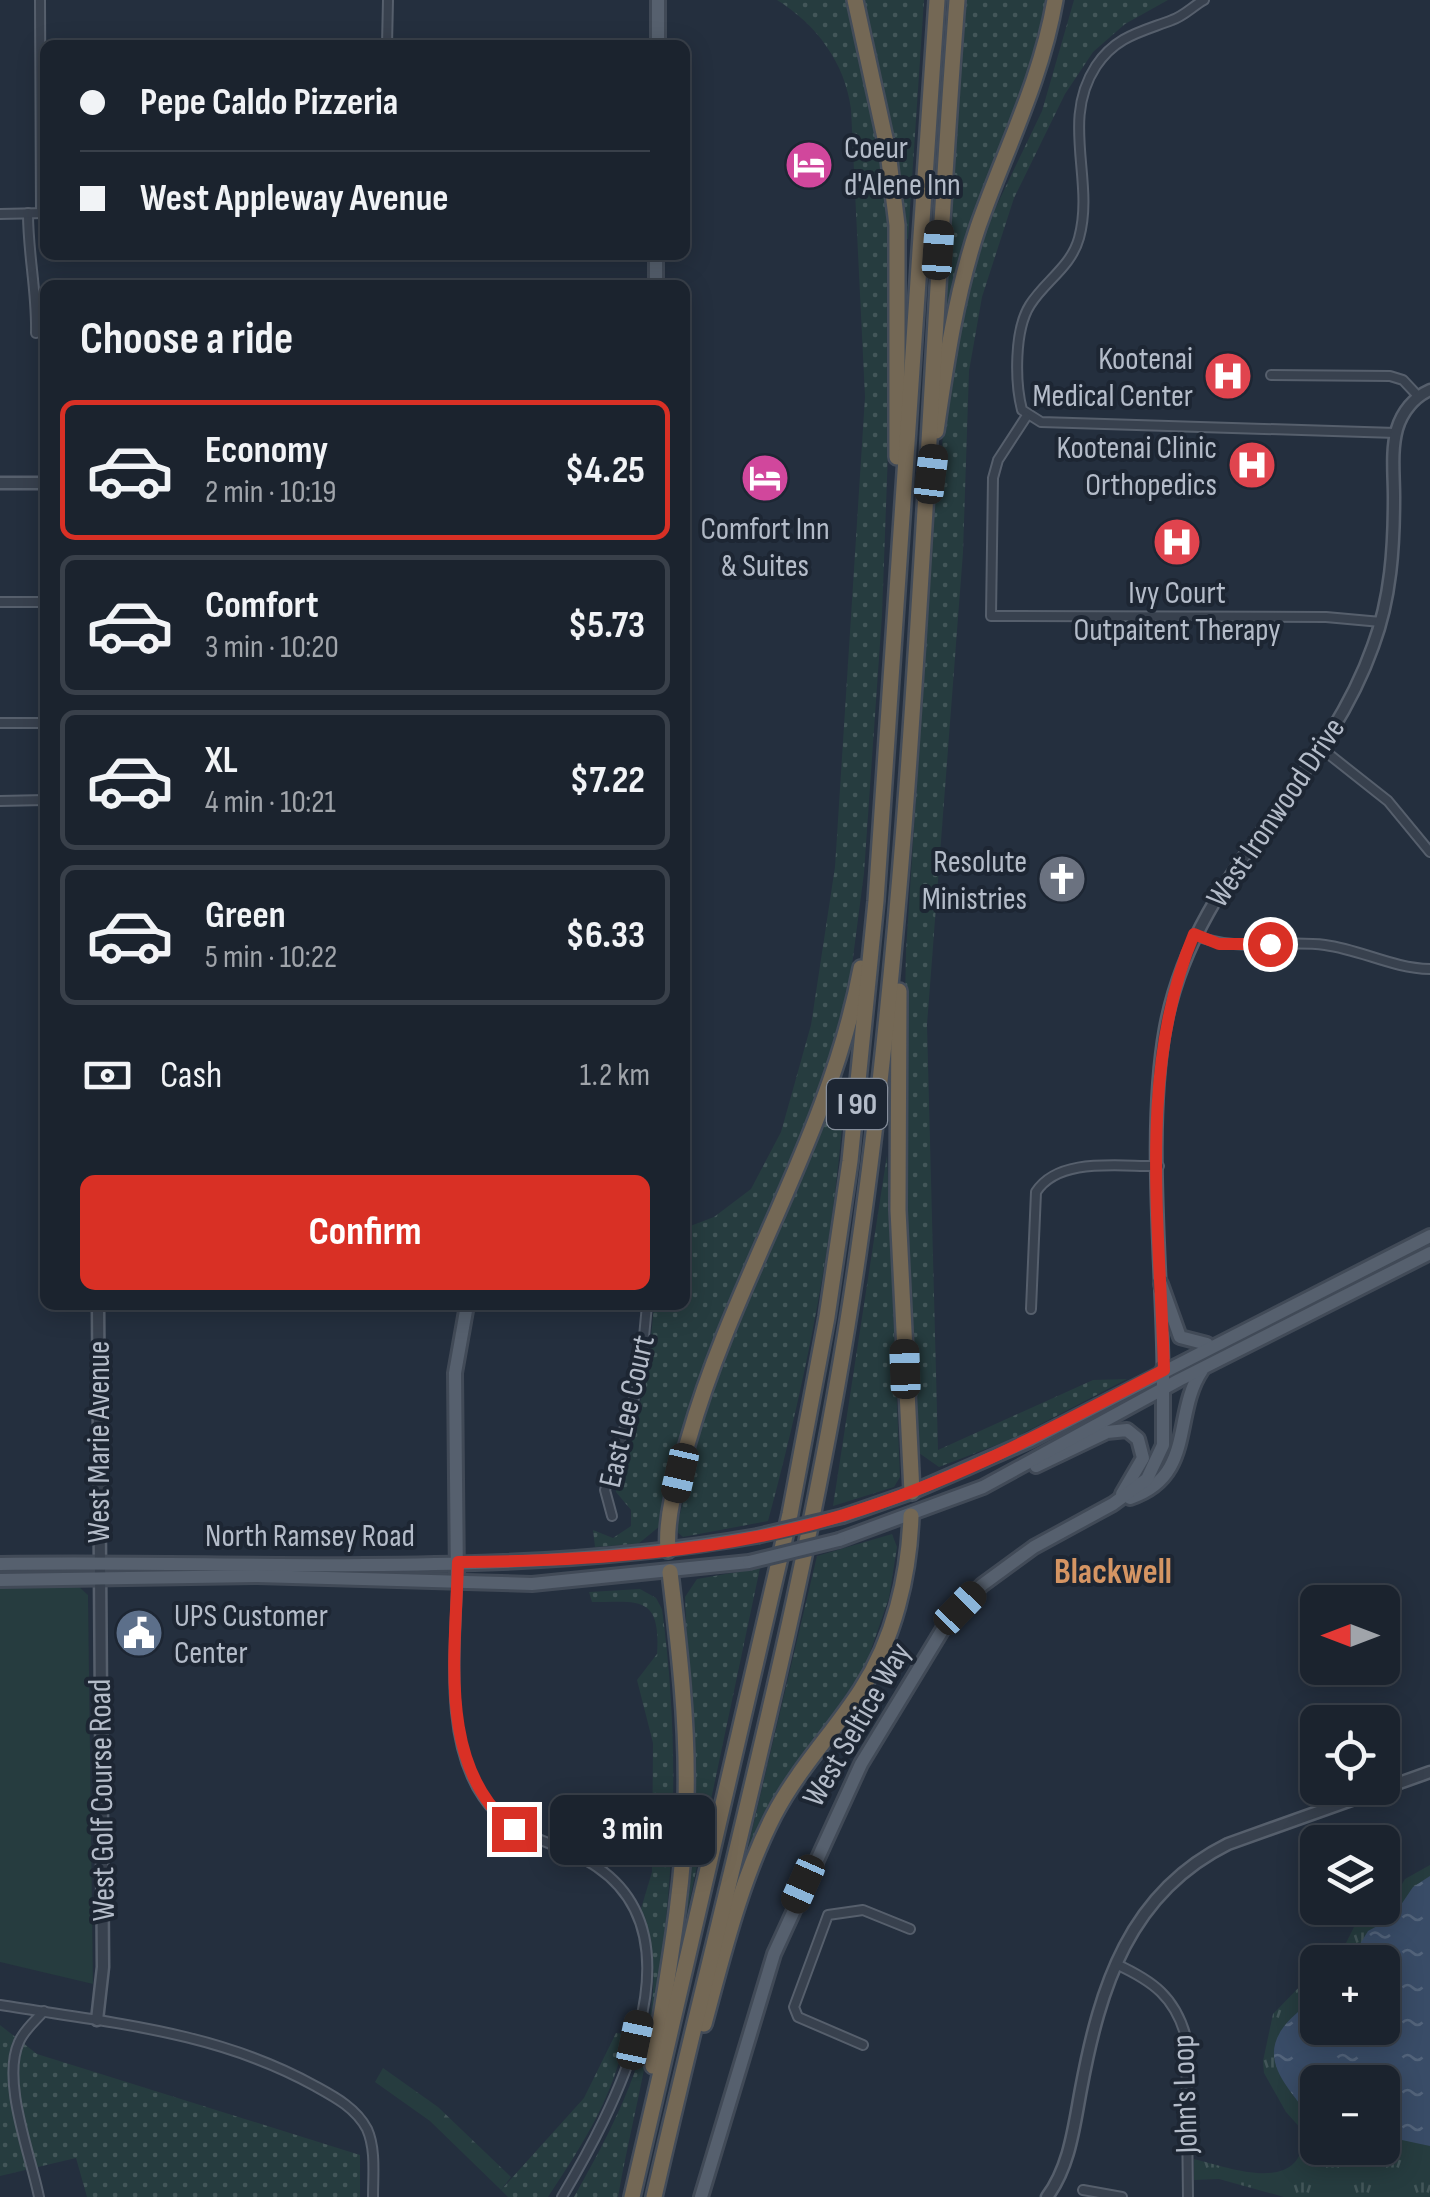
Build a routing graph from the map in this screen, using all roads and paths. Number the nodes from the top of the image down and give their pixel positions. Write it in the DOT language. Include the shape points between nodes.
graph roads {
  1 [pos="40,0"];
  2 [pos="388,0"];
  3 [pos="658,0"];
  4 [pos="855,0"];
  5 [pos="937,0"];
  6 [pos="957,0"];
  7 [pos="1055,0"];
  8 [pos="1067,0"];
  9 [pos="1204,0"];
  10 [pos="41,40"];
  11 [pos="387,40"];
  12 [pos="658,40"];
  13 [pos="1043,58"];
  14 [pos="0,214"];
  15 [pos="28,214"];
  16 [pos="40,214"];
  17 [pos="36,333"];
  18 [pos="1271,375"];
  19 [pos="1430,390"];
  20 [pos="1418,396"];
  21 [pos="1026,417"];
  22 [pos="1396,433"];
  23 [pos="0,483"];
  24 [pos="40,483"];
  25 [pos="900,540"];
  26 [pos="919,574"];
  27 [pos="0,602"];
  28 [pos="40,602"];
  29 [pos="1381,622"];
  30 [pos="0,723"];
  31 [pos="40,723"];
  32 [pos="1321,748"];
  33 [pos="40,800"];
  34 [pos="0,801"];
  35 [pos="1429,850"];
  36 [pos="898,894"];
  37 [pos="876,901"];
  38 [pos="1194,934"];
  39 [pos="1430,970"];
  40 [pos="1159,1166"];
  41 [pos="1430,1236"];
  42 [pos="1430,1253"];
  43 [pos="1161,1284"];
  44 [pos="1032,1309"];
  45 [pos="98,1310"];
  46 [pos="467,1310"];
  47 [pos="647,1310"];
  48 [pos="1214,1343"];
  49 [pos="1203,1368"];
  50 [pos="1164,1370"];
  51 [pos="1164,1388"];
  52 [pos="982,1487"];
  53 [pos="912,1492"];
  54 [pos="1113,1504"];
  55 [pos="612,1516"];
  56 [pos="910,1516"];
  57 [pos="668,1550"];
  58 [pos="458,1562"];
  59 [pos="97,1563"];
  60 [pos="0,1564"];
  61 [pos="670,1572"];
  62 [pos="97,1578"];
  63 [pos="0,1580"];
  64 [pos="458,1582"];
  65 [pos="1430,1772"];
  66 [pos="910,1929"];
  67 [pos="1116,1964"];
  68 [pos="0,2005"];
  69 [pos="44,2012"];
  70 [pos="97,2020"];
  71 [pos="863,2045"];
  72 [pos="667,2142"];
  73 [pos="1083,2190"];
  74 [pos="632,2193"];
  75 [pos="39,2197"];
  76 [pos="372,2197"];
  77 [pos="562,2197"];
  78 [pos="654,2197"];
  79 [pos="702,2197"];
  80 [pos="1047,2197"];
  81 [pos="1122,2197"];
  82 [pos="1188,2197"];
  1 -- 10 [label="street"];
  2 -- 11 [label="street"];
  3 -- 12 [label="main road"];
  4 -- 25 [label="highway, I 90" via="897,225"];
  5 -- 25 [label="highway, I 90"];
  6 -- 26 [label="highway, I 90"];
  7 -- 13 [label="highway"];
  8 -- 13 [label="highway"];
  9 -- 21 [label="street" via="1174,20 1134,31 1107,51 1091,75 1078,118 1078,242 1030,305 1022,328 1020,404"];
  13 -- 26 [label="highway" via="964,271"];
  14 -- 15 [label="street"];
  15 -- 16 [label="street"];
  15 -- 17 [label="street"];
  18 -- 20 [label="street" via="1390,376"];
  19 -- 20 [label="street"];
  20 -- 22 [label="street, West Ironwood Drive"];
  21 -- 22 [label="street"];
  21 -- 29 [label="street" via="993,478 991,616"];
  22 -- 29 [label="street, West Ironwood Drive" via="1391,571"];
  23 -- 24 [label="street"];
  25 -- 37 [label="highway, I 90"];
  26 -- 36 [label="highway, I 90"];
  27 -- 28 [label="street"];
  29 -- 32 [label="street, West Ironwood Drive" via="1352,698"];
  30 -- 31 [label="street"];
  32 -- 35 [label="street" via="1388,801"];
  32 -- 38 [label="street, West Ironwood Drive" via="1230,872"];
  33 -- 34 [label="street"];
  36 -- 53 [label="highway, I 90" via="898,1210"];
  36 -- 72 [label="highway, I 90" via="850,1310 797,1583"];
  37 -- 57 [label="highway" via="834,1081 702,1390 674,1497"];
  37 -- 74 [label="highway, I 90" via="850,1162 802,1452"];
  38 -- 39 [label="street" via="1232,945 1324,945 1390,966"];
  38 -- 40 [label="street, West Ironwood Drive" via="1165,1029"];
  40 -- 43 [label="street, West Ironwood Drive"];
  40 -- 44 [label="street" via="1072,1168 1042,1181 1036,1192"];
  41 -- 48 [label="main road, North Ramsey Road"];
  42 -- 49 [label="main road"];
  43 -- 48 [label="main road" via="1180,1337"];
  43 -- 50 [label="street, West Ironwood Drive"];
  45 -- 59 [label="street, West Marie Avenue"];
  46 -- 58 [label="main road" via="455,1373"];
  47 -- 55 [label="street, East Lee Court" via="640,1379 605,1490"];
  48 -- 50 [label="main road, North Ramsey Road"];
  49 -- 51 [label="main road"];
  49 -- 54 [label="main road" via="1181,1448 1167,1471 1145,1493"];
  50 -- 51 [label="main road, West Seltice Way"];
  50 -- 53 [label="main road, North Ramsey Road" via="1031,1440"];
  51 -- 52 [label="main road"];
  51 -- 54 [label="main road, West Seltice Way" via="1163,1445 1155,1468"];
  52 -- 54 [label="main road" via="1122,1430 1136,1436 1143,1458"];
  52 -- 56 [label="main road, North Ramsey Road"];
  53 -- 56 [label="main road"];
  53 -- 57 [label="main road, North Ramsey Road, bridge" via="842,1516"];
  54 -- 79 [label="main road, West Seltice Way" via="1034,1546 982,1585 907,1686 793,1906 740,2058"];
  56 -- 61 [label="main road, North Ramsey Road, bridge" via="749,1562"];
  56 -- 72 [label="highway" via="889,1634 861,1690 765,1832"];
  57 -- 58 [label="main road, North Ramsey Road"];
  57 -- 61 [label="main road"];
  58 -- 59 [label="main road, North Ramsey Road"];
  58 -- 64 [label="main road"];
  59 -- 60 [label="main road, North Ramsey Road"];
  59 -- 62 [label="street, West Marie Avenue"];
  61 -- 64 [label="main road, North Ramsey Road" via="532,1584"];
  61 -- 74 [label="highway, I 90" via="686,1802 679,1894"];
  62 -- 63 [label="main road, North Ramsey Road"];
  62 -- 64 [label="main road, North Ramsey Road"];
  62 -- 70 [label="street, West Golf Course Road" via="104,1967"];
  64 -- 77 [label="street" via="458,1718 469,1773 496,1815 514,1829 577,1854 619,1885 632,1902 646,1950 628,2067"];
  65 -- 67 [label="street" via="1200,1858 1157,1895"];
  66 -- 71 [label="street" via="863,1910 828,1915 794,2008 798,2016"];
  67 -- 80 [label="street" via="1093,2032 1068,2153"];
  67 -- 82 [label="street, John's Loop" via="1151,1980 1181,2017"];
  68 -- 69 [label="street"];
  69 -- 70 [label="street"];
  69 -- 75 [label="street" via="20,2039 14,2064"];
  70 -- 76 [label="street" via="226,2045 342,2102 368,2132"];
  72 -- 78 [label="highway, I 90"];
  73 -- 81 [label="street"];
}
